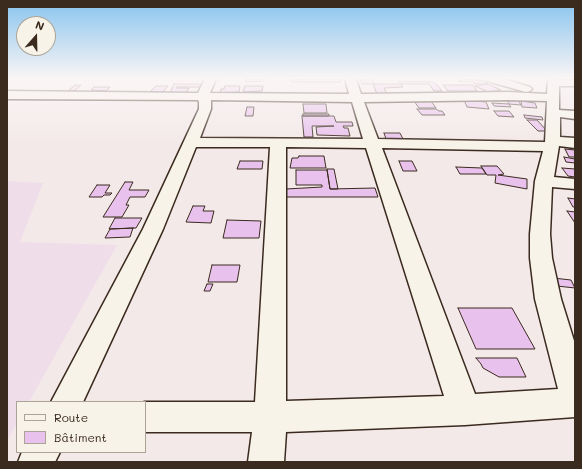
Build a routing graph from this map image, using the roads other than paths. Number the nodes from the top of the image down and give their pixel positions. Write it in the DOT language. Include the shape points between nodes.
graph roads {
  1 [pos="205,101"];
  2 [pos="358,101"];
  3 [pos="552,101"];
  4 [pos="554,113"];
  5 [pos="575,115"];
  6 [pos="191,142"];
  7 [pos="278,143"];
  8 [pos="575,143"];
  9 [pos="373,144"];
  10 [pos="552,144"];
  11 [pos="544,181"];
  12 [pos="575,184"];
  13 [pos="575,393"];
  14 [pos="67,401"];
  15 [pos="575,402"];
  16 [pos="465,410"];
  17 [pos="146,417"];
  18 [pos="270,417"];
  19 [pos="41,453"];
  20 [pos="36,462"];
  21 [pos="266,462"];
  1 -- 6 [label="street" via="205,109"];
  2 -- 9 [label="street"];
  3 -- 4 [label="street"];
  4 -- 5 [label="street"];
  4 -- 10 [label="street"];
  6 -- 7 [label="street"];
  6 -- 14 [label="street" via="153,229"];
  7 -- 9 [label="street"];
  7 -- 18 [label="street"];
  8 -- 10 [label="street"];
  9 -- 10 [label="street"];
  9 -- 16 [label="street"];
  10 -- 11 [label="street"];
  11 -- 12 [label="street"];
  11 -- 13 [label="street" via="541,258 548,299"];
  15 -- 16 [label="street"];
  16 -- 18 [label="street"];
  17 -- 18 [label="street"];
  18 -- 21 [label="street"];
  19 -- 20 [label="street"];
}
